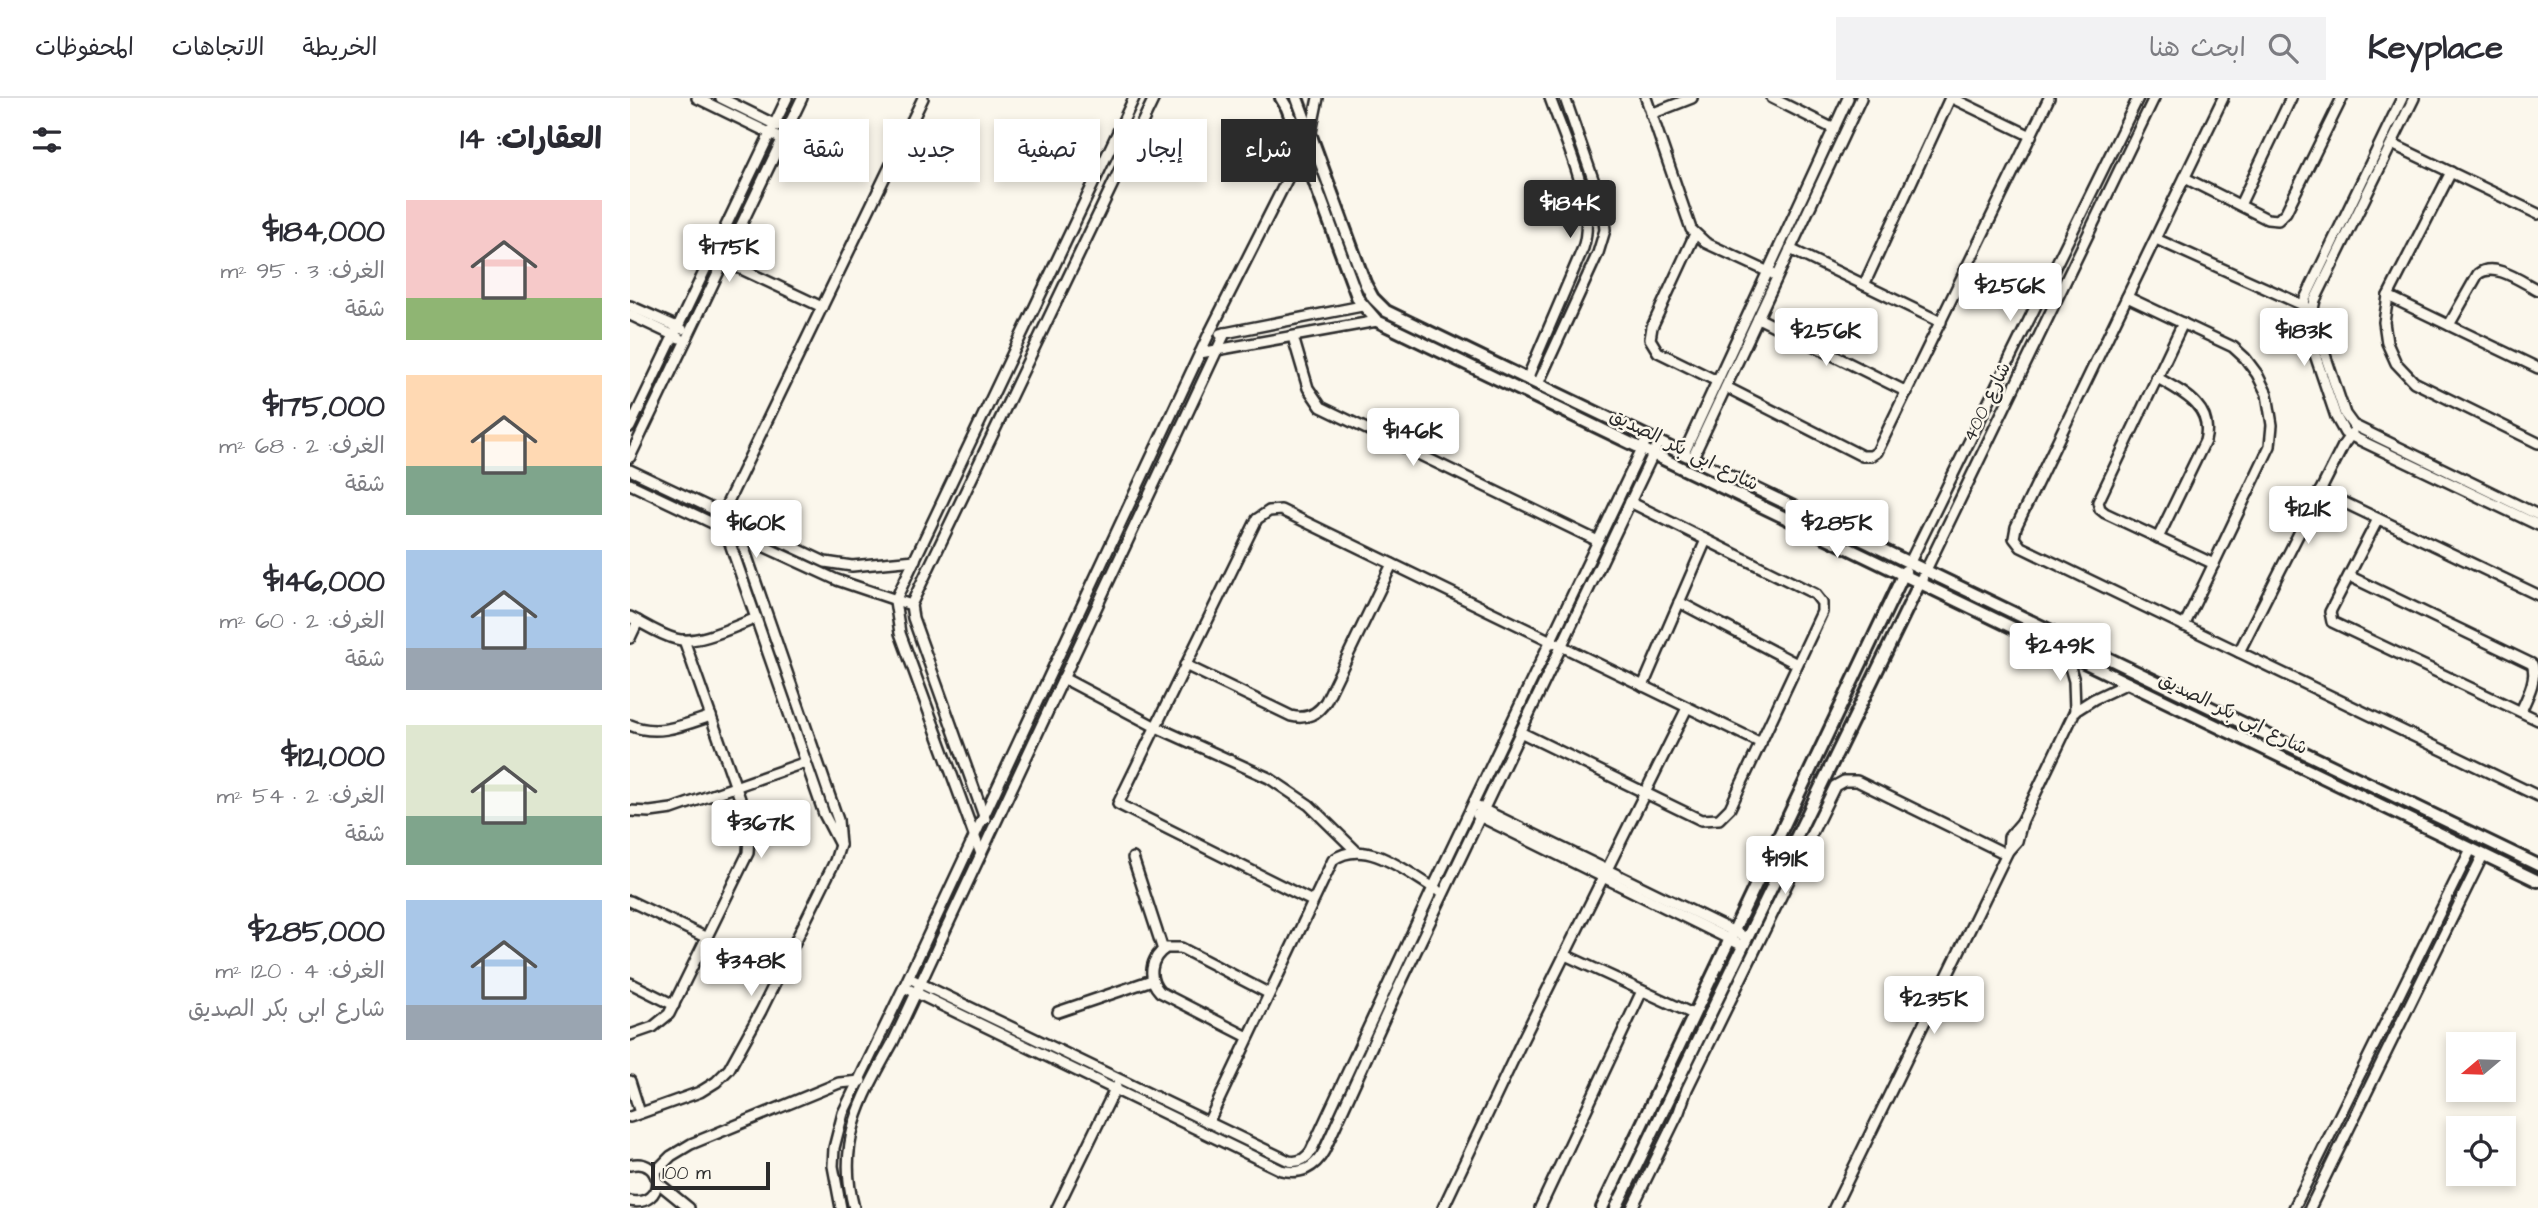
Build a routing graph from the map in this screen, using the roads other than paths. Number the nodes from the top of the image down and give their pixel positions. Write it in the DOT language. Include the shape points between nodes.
graph roads {
  1 [pos="698,98"];
  2 [pos="721,98"];
  3 [pos="787,98"];
  4 [pos="802,98"];
  5 [pos="923,98"];
  6 [pos="1134,98"];
  7 [pos="1154,98"];
  8 [pos="1281,98"];
  9 [pos="1297,98"];
  10 [pos="1318,98"];
  11 [pos="1550,98"];
  12 [pos="1565,98"];
  13 [pos="1646,98"];
  14 [pos="1692,98"];
  15 [pos="1772,98"];
  16 [pos="1848,98"];
  17 [pos="1861,98"];
  18 [pos="1951,98"];
  19 [pos="2049,98"];
  20 [pos="2154,98"];
  21 [pos="2224,98"];
  22 [pos="2291,98"];
  23 [pos="2342,98"];
  24 [pos="2402,98"];
  25 [pos="2414,98"];
  26 [pos="2134,99"];
  27 [pos="1651,114"];
  28 [pos="792,119"];
  29 [pos="1291,119"];
  30 [pos="1306,119"];
  31 [pos="1314,119"];
  32 [pos="773,129"];
  33 [pos="1834,129"];
  34 [pos="779,132"];
  35 [pos="2031,136"];
  36 [pos="2392,144"];
  37 [pos="779,146"];
  38 [pos="1316,146"];
  39 [pos="2451,172"];
  40 [pos="2185,178"];
  41 [pos="1285,182"];
  42 [pos="1315,182"];
  43 [pos="2239,205"];
  44 [pos="2538,214"];
  45 [pos="1695,234"];
  46 [pos="2156,239"];
  47 [pos="1790,249"];
  48 [pos="712,255"];
  49 [pos="724,261"];
  50 [pos="1768,271"];
  51 [pos="1778,276"];
  52 [pos="1864,285"];
  53 [pos="2538,290"];
  54 [pos="2388,296"];
  55 [pos="2127,297"];
  56 [pos="630,306"];
  57 [pos="1362,306"];
  58 [pos="822,307"];
  59 [pos="2308,307"];
  60 [pos="630,315"];
  61 [pos="1759,318"];
  62 [pos="1377,321"];
  63 [pos="1941,322"];
  64 [pos="2183,323"];
  65 [pos="2449,325"];
  66 [pos="676,331"];
  67 [pos="1225,333"];
  68 [pos="1208,336"];
  69 [pos="688,337"];
  70 [pos="1293,337"];
  71 [pos="1216,350"];
  72 [pos="1200,353"];
  73 [pos="2538,368"];
  74 [pos="2156,377"];
  75 [pos="1532,381"];
  76 [pos="1717,381"];
  77 [pos="1726,387"];
  78 [pos="1907,392"];
  79 [pos="630,427"];
  80 [pos="2355,427"];
  81 [pos="1648,436"];
  82 [pos="2349,436"];
  83 [pos="1659,441"];
  84 [pos="2538,443"];
  85 [pos="1642,449"];
  86 [pos="1653,454"];
  87 [pos="1689,455"];
  88 [pos="630,457"];
  89 [pos="630,470"];
  90 [pos="630,484"];
  91 [pos="2319,491"];
  92 [pos="1630,502"];
  93 [pos="722,514"];
  94 [pos="2538,515"];
  95 [pos="734,519"];
  96 [pos="2378,519"];
  97 [pos="2538,525"];
  98 [pos="725,529"];
  99 [pos="740,536"];
  100 [pos="2158,538"];
  101 [pos="1706,540"];
  102 [pos="1598,541"];
  103 [pos="915,560"];
  104 [pos="1910,562"];
  105 [pos="1392,564"];
  106 [pos="2214,564"];
  107 [pos="1926,570"];
  108 [pos="1903,575"];
  109 [pos="2349,576"];
  110 [pos="1919,583"];
  111 [pos="2538,595"];
  112 [pos="895,601"];
  113 [pos="1679,602"];
  114 [pos="911,605"];
  115 [pos="757,618"];
  116 [pos="634,619"];
  117 [pos="2185,626"];
  118 [pos="630,638"];
  119 [pos="684,640"];
  120 [pos="1550,641"];
  121 [pos="1561,646"];
  122 [pos="2239,652"];
  123 [pos="2066,653"];
  124 [pos="1797,664"];
  125 [pos="1185,665"];
  126 [pos="1063,678"];
  127 [pos="2128,682"];
  128 [pos="1643,686"];
  129 [pos="1688,708"];
  130 [pos="2075,711"];
  131 [pos="2521,711"];
  132 [pos="711,716"];
  133 [pos="2538,719"];
  134 [pos="630,725"];
  135 [pos="1154,726"];
  136 [pos="1520,732"];
  137 [pos="1761,743"];
  138 [pos="806,762"];
  139 [pos="2332,766"];
  140 [pos="2326,778"];
  141 [pos="736,786"];
  142 [pos="1645,793"];
  143 [pos="2538,796"];
  144 [pos="1471,808"];
  145 [pos="630,811"];
  146 [pos="1482,813"];
  147 [pos="984,816"];
  148 [pos="990,834"];
  149 [pos="975,835"];
  150 [pos="840,845"];
  151 [pos="2470,849"];
  152 [pos="1355,850"];
  153 [pos="2007,853"];
  154 [pos="981,854"];
  155 [pos="2483,855"];
  156 [pos="1133,858"];
  157 [pos="2538,865"];
  158 [pos="1605,873"];
  159 [pos="2538,881"];
  160 [pos="1433,888"];
  161 [pos="1443,893"];
  162 [pos="630,901"];
  163 [pos="1312,901"];
  164 [pos="1731,935"];
  165 [pos="707,938"];
  166 [pos="1745,942"];
  167 [pos="1163,950"];
  168 [pos="1565,955"];
  169 [pos="909,978"];
  170 [pos="1152,980"];
  171 [pos="630,983"];
  172 [pos="920,983"];
  173 [pos="904,987"];
  174 [pos="1642,990"];
  175 [pos="939,992"];
  176 [pos="916,993"];
  177 [pos="1268,993"];
  178 [pos="934,1002"];
  179 [pos="674,1005"];
  180 [pos="1058,1012"];
  181 [pos="1693,1014"];
  182 [pos="1009,1027"];
  183 [pos="630,1035"];
  184 [pos="1005,1036"];
  185 [pos="1248,1037"];
  186 [pos="857,1080"];
  187 [pos="1120,1080"];
  188 [pos="630,1081"];
  189 [pos="871,1083"];
  190 [pos="1115,1090"];
  191 [pos="640,1113"];
  192 [pos="630,1117"];
  193 [pos="1208,1123"];
  194 [pos="630,1165"];
  195 [pos="655,1177"];
  196 [pos="636,1203"];
  197 [pos="652,1208"];
  198 [pos="689,1208"];
  199 [pos="841,1208"];
  200 [pos="854,1208"];
  201 [pos="1057,1208"];
  202 [pos="1443,1208"];
  203 [pos="1539,1208"];
  204 [pos="1602,1208"];
  205 [pos="1616,1208"];
  206 [pos="1632,1208"];
  207 [pos="1834,1208"];
  208 [pos="2294,1208"];
  209 [pos="2309,1208"];
  1 -- 32 [label="street"];
  2 -- 32 [label="street"];
  3 -- 32 [label="street"];
  4 -- 28 [label="street"];
  5 -- 58 [label="street"];
  6 -- 103 [label="street"];
  7 -- 114 [label="street"];
  8 -- 29 [label="main road, شارع ابى بكر الصديق"];
  9 -- 30 [label="main road, شارع ابى بكر الصديق"];
  10 -- 31 [label="street"];
  11 -- 75 [label="street" via="1584,196 1588,232"];
  12 -- 75 [label="street" via="1603,208 1605,230 1602,246"];
  13 -- 27 [label="street"];
  14 -- 27 [label="street"];
  15 -- 33 [label="street"];
  16 -- 33 [label="street"];
  17 -- 47 [label="street"];
  18 -- 35 [label="street"];
  18 -- 52 [label="street"];
  19 -- 35 [label="street"];
  20 -- 107 [label="street, شارع 400"];
  21 -- 40 [label="street"];
  22 -- 43 [label="street"];
  23 -- 43 [label="street" via="2283,217 2272,220"];
  24 -- 59 [label="street"];
  25 -- 36 [label="street"];
  26 -- 104 [label="street, شارع 400"];
  27 -- 45 [label="street"];
  32 -- 34 [label="street"];
  32 -- 48 [label="street"];
  33 -- 50 [label="street"];
  35 -- 63 [label="street"];
  36 -- 39 [label="street"];
  36 -- 59 [label="street"];
  37 -- 49 [label="street"];
  38 -- 75 [label="main road, شارع ابى بكر الصديق" via="1373,298 1386,311"];
  39 -- 44 [label="street"];
  39 -- 54 [label="street"];
  40 -- 43 [label="street"];
  40 -- 46 [label="street"];
  41 -- 68 [label="street"];
  42 -- 57 [label="main road, شارع ابى بكر الصديق"];
  45 -- 50 [label="street"];
  45 -- 76 [label="street" via="1650,339 1661,354"];
  46 -- 55 [label="street"];
  46 -- 59 [label="street"];
  47 -- 51 [label="street"];
  47 -- 52 [label="street"];
  48 -- 49 [label="street"];
  48 -- 66 [label="street"];
  49 -- 58 [label="street"];
  49 -- 69 [label="street"];
  50 -- 51 [label="street"];
  50 -- 76 [label="street"];
  51 -- 61 [label="street"];
  52 -- 63 [label="street"];
  53 -- 65 [label="street" via="2485,269"];
  54 -- 65 [label="street"];
  54 -- 84 [label="street" via="2387,343 2408,377"];
  55 -- 64 [label="street"];
  55 -- 117 [label="street" via="2014,538 2021,547"];
  56 -- 66 [label="street"];
  57 -- 62 [label="main road, شارع ابى بكر الصديق"];
  57 -- 67 [label="street"];
  58 -- 93 [label="street"];
  59 -- 80 [label="street" via="2345,414"];
  59 -- 82 [label="street" via="2304,322 2336,417"];
  60 -- 66 [label="street"];
  61 -- 77 [label="street"];
  61 -- 78 [label="street"];
  62 -- 70 [label="street"];
  62 -- 85 [label="main road, شارع ابى بكر الصديق"];
  63 -- 78 [label="street"];
  64 -- 74 [label="street"];
  64 -- 106 [label="street" via="2233,347 2245,358 2262,384 2271,414 2270,446"];
  65 -- 73 [label="street"];
  66 -- 69 [label="street"];
  66 -- 79 [label="street"];
  67 -- 68 [label="street"];
  67 -- 71 [label="street"];
  68 -- 72 [label="street"];
  69 -- 88 [label="street"];
  70 -- 71 [label="street"];
  70 -- 102 [label="street" via="1308,388 1321,407"];
  71 -- 72 [label="street"];
  71 -- 126 [label="street"];
  72 -- 147 [label="street"];
  74 -- 100 [label="street" via="2191,397 2206,424 2205,441"];
  74 -- 100 [label="street" via="2098,502 2105,513"];
  75 -- 81 [label="main road, شارع ابى بكر الصديق"];
  76 -- 87 [label="street"];
  77 -- 78 [label="street" via="1865,456 1880,449"];
  77 -- 87 [label="street"];
  80 -- 82 [label="street"];
  80 -- 94 [label="street"];
  81 -- 83 [label="main road, شارع ابى بكر الصديق"];
  81 -- 85 [label="street"];
  82 -- 91 [label="street"];
  82 -- 97 [label="street"];
  83 -- 86 [label="street"];
  83 -- 87 [label="main road, شارع ابى بكر الصديق"];
  85 -- 86 [label="main road, شارع ابى بكر الصديق"];
  85 -- 102 [label="street"];
  86 -- 92 [label="street"];
  86 -- 108 [label="main road, شارع ابى بكر الصديق"];
  87 -- 104 [label="main road, شارع ابى بكر الصديق"];
  89 -- 93 [label="street"];
  90 -- 98 [label="street"];
  91 -- 96 [label="street"];
  91 -- 122 [label="street"];
  92 -- 101 [label="street"];
  92 -- 121 [label="street"];
  93 -- 95 [label="street"];
  93 -- 98 [label="street"];
  95 -- 99 [label="street"];
  95 -- 103 [label="street" via="838,565"];
  96 -- 109 [label="street"];
  96 -- 111 [label="street"];
  98 -- 99 [label="street"];
  98 -- 115 [label="street"];
  99 -- 112 [label="street"];
  99 -- 150 [label="street" via="838,820"];
  100 -- 106 [label="street"];
  101 -- 113 [label="street"];
  101 -- 124 [label="street" via="1821,599 1822,612"];
  102 -- 120 [label="street"];
  103 -- 112 [label="street"];
  104 -- 107 [label="main road, شارع ابى بكر الصديق"];
  104 -- 108 [label="main road"];
  105 -- 120 [label="street"];
  105 -- 125 [label="street" via="1326,701 1310,716 1291,716"];
  105 -- 125 [label="street" via="1281,510 1263,514 1256,519"];
  106 -- 117 [label="street"];
  107 -- 110 [label="main road"];
  107 -- 139 [label="main road, شارع ابى بكر الصديق"];
  108 -- 110 [label="main road, شارع ابى بكر الصديق"];
  108 -- 164 [label="main road"];
  109 -- 131 [label="street" via="2536,667 2537,677"];
  109 -- 131 [label="street" via="2330,612 2332,622"];
  110 -- 123 [label="main road, شارع ابى بكر الصديق"];
  110 -- 166 [label="main road"];
  112 -- 114 [label="street"];
  112 -- 149 [label="street" via="900,633"];
  113 -- 124 [label="street"];
  113 -- 128 [label="street"];
  114 -- 147 [label="street"];
  115 -- 119 [label="street"];
  115 -- 138 [label="street"];
  116 -- 118 [label="street"];
  116 -- 119 [label="street"];
  117 -- 122 [label="street"];
  119 -- 132 [label="street"];
  120 -- 121 [label="street"];
  120 -- 144 [label="street"];
  121 -- 128 [label="street"];
  121 -- 136 [label="street"];
  122 -- 143 [label="street"];
  123 -- 127 [label="main road, شارع ابى بكر الصديق"];
  123 -- 130 [label="street" via="2074,681"];
  124 -- 137 [label="street"];
  125 -- 135 [label="street"];
  126 -- 135 [label="street"];
  126 -- 148 [label="street"];
  127 -- 130 [label="street"];
  127 -- 140 [label="main road, شارع ابى بكر الصديق"];
  128 -- 129 [label="street"];
  129 -- 137 [label="street"];
  129 -- 142 [label="street"];
  130 -- 153 [label="street" via="2022,821 2017,841"];
  131 -- 133 [label="street"];
  132 -- 134 [label="street" via="661,731"];
  132 -- 141 [label="street"];
  135 -- 152 [label="street" via="1284,788"];
  135 -- 163 [label="street" via="1118,804"];
  136 -- 142 [label="street"];
  136 -- 146 [label="street"];
  137 -- 142 [label="street" via="1730,808 1719,819 1701,820"];
  138 -- 141 [label="street"];
  138 -- 150 [label="street"];
  139 -- 140 [label="main road"];
  139 -- 157 [label="main road, شارع ابى بكر الصديق"];
  140 -- 151 [label="main road, شارع ابى بكر الصديق"];
  141 -- 145 [label="street" via="672,809"];
  141 -- 165 [label="street" via="748,825 748,852"];
  142 -- 158 [label="street"];
  144 -- 146 [label="street"];
  144 -- 160 [label="street"];
  146 -- 158 [label="street"];
  146 -- 161 [label="street"];
  147 -- 148 [label="street"];
  147 -- 149 [label="street"];
  148 -- 154 [label="street"];
  149 -- 154 [label="street"];
  149 -- 169 [label="street"];
  150 -- 191 [label="street" via="729,1069 700,1092"];
  151 -- 155 [label="main road, شارع ابى بكر الصديق"];
  151 -- 208 [label="street"];
  152 -- 160 [label="street" via="1373,854"];
  152 -- 163 [label="street" via="1329,865"];
  153 -- 206 [label="street" via="1857,781 1835,786"];
  153 -- 207 [label="street"];
  154 -- 172 [label="street"];
  155 -- 159 [label="main road, شارع ابى بكر الصديق"];
  155 -- 209 [label="street"];
  156 -- 167 [label="street"];
  158 -- 164 [label="street"];
  158 -- 168 [label="street"];
  160 -- 161 [label="street"];
  160 -- 193 [label="street" via="1309,1155 1289,1161"];
  161 -- 190 [label="street" via="1324,1151 1307,1169 1281,1170"];
  162 -- 165 [label="street"];
  163 -- 177 [label="street"];
  164 -- 166 [label="street"];
  164 -- 181 [label="main road"];
  165 -- 179 [label="street"];
  166 -- 205 [label="main road"];
  167 -- 170 [label="street" via="1153,966"];
  167 -- 177 [label="street" via="1181,948"];
  168 -- 174 [label="street"];
  168 -- 202 [label="street"];
  169 -- 172 [label="street"];
  169 -- 173 [label="street"];
  170 -- 180 [label="street"];
  170 -- 185 [label="street" via="1164,994"];
  171 -- 179 [label="street"];
  172 -- 175 [label="street"];
  172 -- 176 [label="street"];
  173 -- 176 [label="street"];
  173 -- 186 [label="street"];
  174 -- 181 [label="street"];
  174 -- 203 [label="street"];
  175 -- 178 [label="street"];
  175 -- 182 [label="street"];
  176 -- 178 [label="street"];
  176 -- 189 [label="street"];
  177 -- 185 [label="street"];
  178 -- 184 [label="street"];
  179 -- 183 [label="street" via="658,1024"];
  181 -- 204 [label="main road"];
  182 -- 184 [label="street"];
  182 -- 187 [label="street"];
  184 -- 190 [label="street"];
  185 -- 193 [label="street"];
  186 -- 189 [label="street"];
  186 -- 195 [label="street" via="839,1083 691,1144 671,1156"];
  186 -- 199 [label="street" via="842,1113 834,1148"];
  187 -- 190 [label="street"];
  187 -- 193 [label="street"];
  188 -- 191 [label="street"];
  189 -- 200 [label="street" via="850,1138 848,1176"];
  190 -- 201 [label="street"];
  191 -- 192 [label="street"];
  194 -- 195 [label="street" via="643,1164"];
  195 -- 196 [label="street" via="653,1195"];
  195 -- 198 [label="street"];
  196 -- 197 [label="street"];
}
